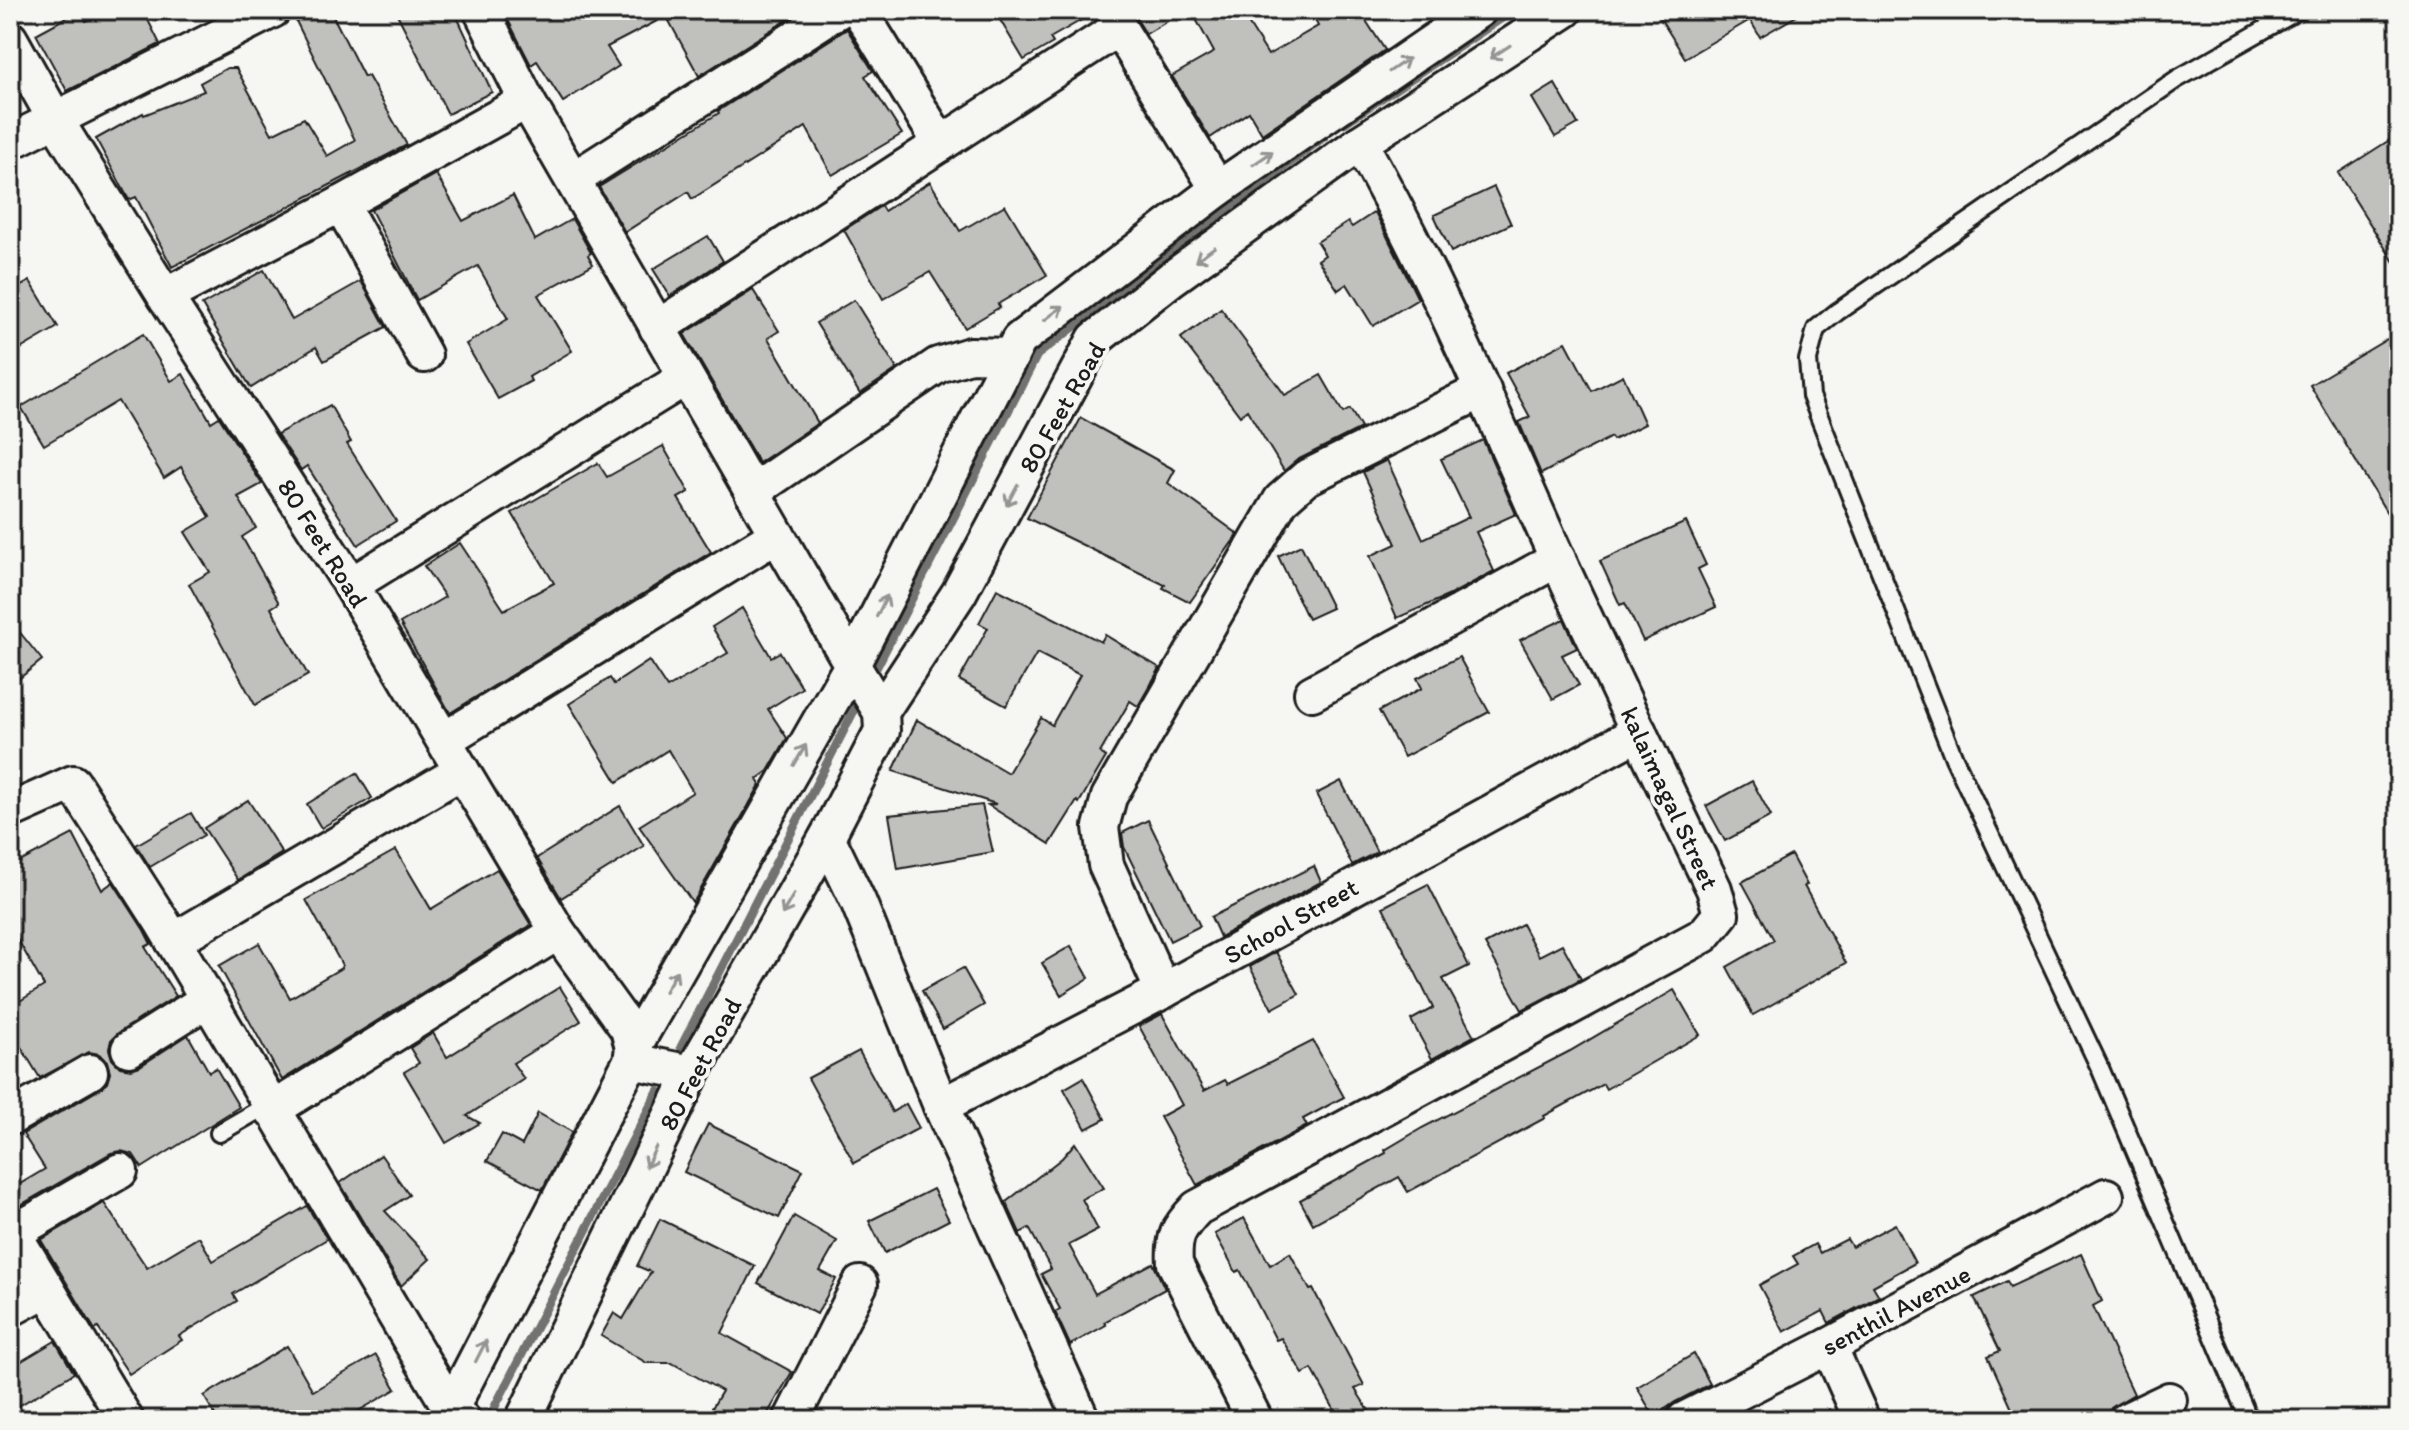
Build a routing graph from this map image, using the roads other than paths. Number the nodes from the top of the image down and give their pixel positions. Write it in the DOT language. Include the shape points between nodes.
graph roads {
  1 [pos="273,10"];
  2 [pos="481,10"];
  3 [pos="839,10"];
  4 [pos="859,10"];
  5 [pos="1479,10"];
  6 [pos="1565,10"];
  7 [pos="2299,10"];
  8 [pos="1113,19"];
  9 [pos="10,39"];
  10 [pos="527,101"];
  11 [pos="55,119"];
  12 [pos="10,142"];
  13 [pos="1360,143"];
  14 [pos="941,144"];
  15 [pos="574,179"];
  16 [pos="1218,189"];
  17 [pos="341,204"];
  18 [pos="165,296"];
  19 [pos="657,328"];
  20 [pos="424,355"];
  21 [pos="1011,356"];
  22 [pos="685,378"];
  23 [pos="1483,390"];
  24 [pos="752,492"];
  25 [pos="777,535"];
  26 [pos="1558,559"];
  27 [pos="351,585"];
  28 [pos="854,670"];
  29 [pos="1312,693"];
  30 [pos="881,712"];
  31 [pos="1639,732"];
  32 [pos="444,740"];
  33 [pos="462,771"];
  34 [pos="10,811"];
  35 [pos="827,837"];
  36 [pos="558,932"];
  37 [pos="173,941"];
  38 [pos="1163,991"];
  39 [pos="207,1000"];
  40 [pos="129,1049"];
  41 [pos="652,1063"];
  42 [pos="90,1072"];
  43 [pos="941,1106"];
  44 [pos="270,1107"];
  45 [pos="10,1118"];
  46 [pos="219,1133"];
  47 [pos="120,1171"];
  48 [pos="2106,1196"];
  49 [pos="12,1230"];
  50 [pos="860,1284"];
  51 [pos="47,1289"];
  52 [pos="10,1309"];
  53 [pos="1829,1346"];
  54 [pos="2169,1400"];
  55 [pos="453,1416"];
  56 [pos="126,1420"];
  57 [pos="523,1420"];
  58 [pos="791,1420"];
  59 [pos="1082,1420"];
  60 [pos="1255,1420"];
  61 [pos="1684,1420"];
  62 [pos="1862,1420"];
  63 [pos="2127,1420"];
  64 [pos="2249,1420"];
  1 -- 11 [label="street"];
  2 -- 10 [label="street"];
  3 -- 15 [label="street"];
  4 -- 14 [label="street"];
  16 -- 5 [label="street, 80 Feet Road, one-way"];
  6 -- 13 [label="street, one-way"];
  7 -- 64 [label="lane" via="2177,79 1837,312 1816,329 1808,360 1811,396 1954,758 2100,1068"];
  8 -- 14 [label="street"];
  8 -- 16 [label="street"];
  9 -- 11 [label="street, 80 Feet Road"];
  10 -- 15 [label="street"];
  10 -- 17 [label="street"];
  11 -- 12 [label="street"];
  11 -- 18 [label="street, 80 Feet Road"];
  13 -- 23 [label="street, kalaimagal Street"];
  13 -- 30 [label="street, 80 Feet Road, one-way" via="1095,339 959,593"];
  14 -- 19 [label="street"];
  15 -- 19 [label="street"];
  21 -- 16 [label="street, 80 Feet Road, one-way" via="1019,340"];
  17 -- 18 [label="street"];
  17 -- 20 [label="street"];
  18 -- 27 [label="street, 80 Feet Road"];
  19 -- 22 [label="street"];
  21 -- 24 [label="street" via="970,355 938,365"];
  28 -- 21 [label="street, 80 Feet Road, one-way"];
  22 -- 24 [label="street"];
  22 -- 27 [label="street"];
  23 -- 26 [label="street, kalaimagal Street"];
  23 -- 38 [label="street" via="1306,478 1281,500 1109,797 1101,827 1106,865"];
  24 -- 25 [label="street"];
  25 -- 28 [label="street"];
  25 -- 32 [label="street"];
  26 -- 29 [label="street"];
  26 -- 31 [label="street, kalaimagal Street"];
  27 -- 32 [label="street, 80 Feet Road"];
  28 -- 30 [label="street"];
  41 -- 28 [label="street, 80 Feet Road, one-way"];
  30 -- 35 [label="street, 80 Feet Road" via="882,731"];
  31 -- 38 [label="street, School Street"];
  31 -- 60 [label="street, kalaimagal Street" via="1721,914 1704,935 1197,1208 1180,1226 1175,1264"];
  32 -- 33 [label="street, 80 Feet Road"];
  33 -- 36 [label="street, 80 Feet Road"];
  33 -- 37 [label="street"];
  34 -- 37 [label="street" via="73,783"];
  35 -- 41 [label="street, 80 Feet Road, one-way"];
  35 -- 43 [label="street"];
  36 -- 41 [label="street, 80 Feet Road"];
  36 -- 44 [label="street"];
  37 -- 39 [label="street"];
  38 -- 43 [label="street, School Street"];
  39 -- 40 [label="street"];
  39 -- 44 [label="street"];
  55 -- 41 [label="street, 80 Feet Road, one-way"];
  41 -- 57 [label="street, 80 Feet Road, one-way"];
  42 -- 45 [label="street"];
  43 -- 59 [label="street"];
  44 -- 46 [label="lane"];
  44 -- 55 [label="street"];
  47 -- 49 [label="street"];
  48 -- 53 [label="street, senthil Avenue"];
  49 -- 51 [label="street"];
  50 -- 58 [label="street"];
  51 -- 52 [label="street"];
  51 -- 56 [label="street"];
  53 -- 61 [label="street, senthil Avenue"];
  53 -- 62 [label="street"];
  54 -- 63 [label="street"];
}
